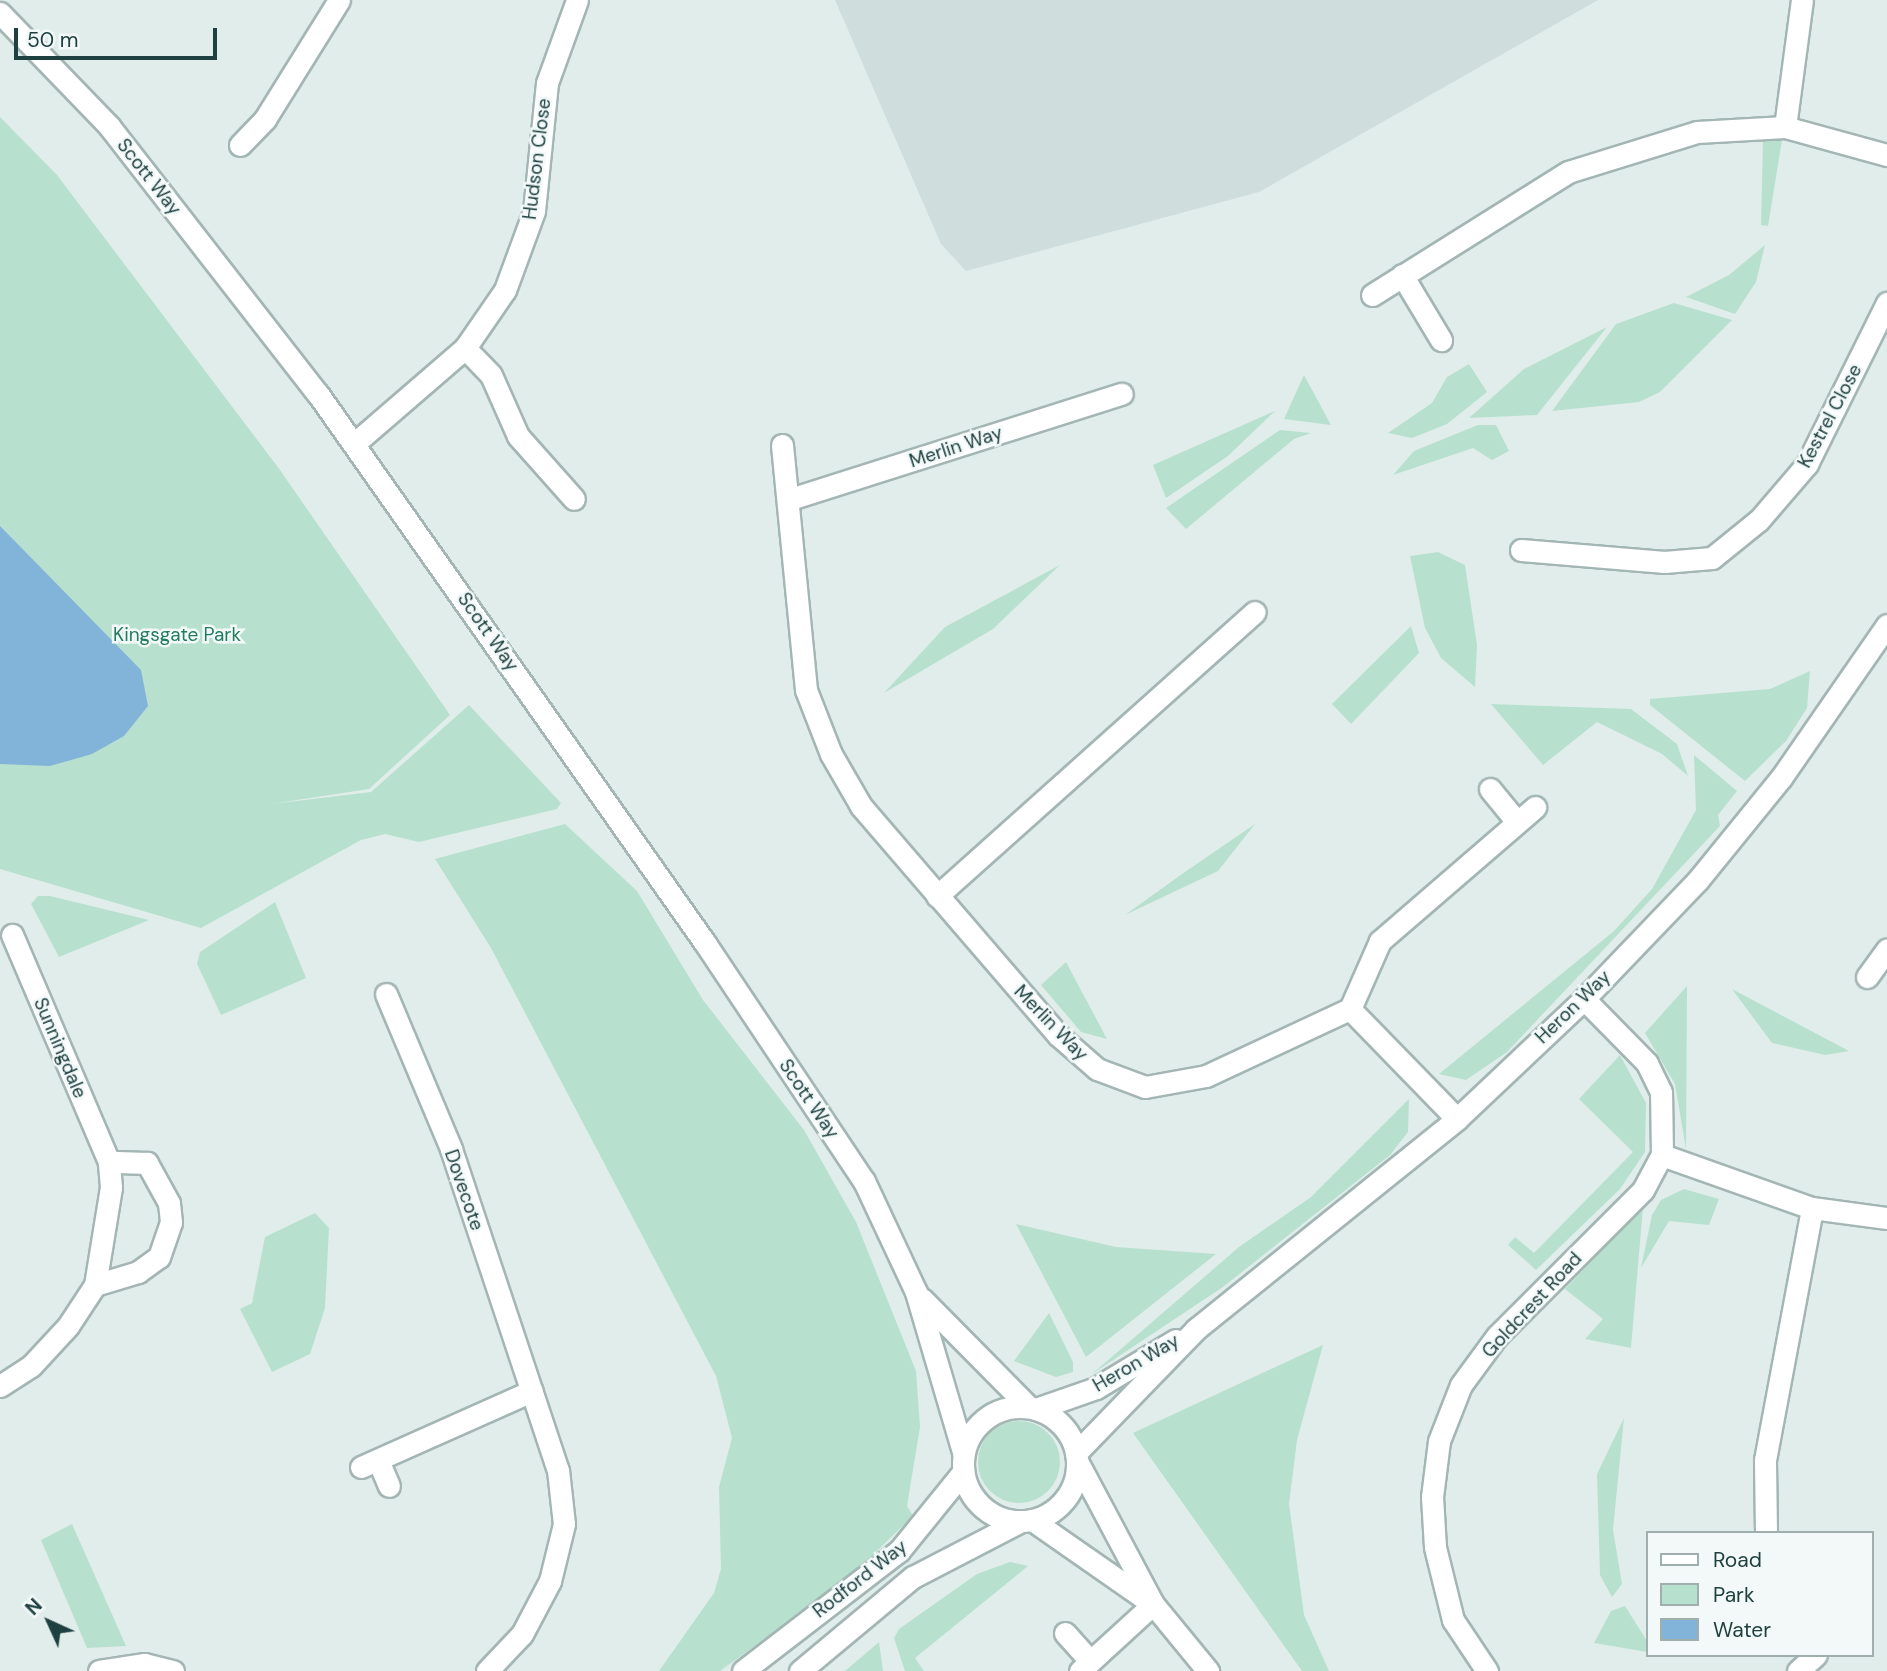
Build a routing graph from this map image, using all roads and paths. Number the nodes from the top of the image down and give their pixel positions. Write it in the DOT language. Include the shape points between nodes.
graph roads {
  1 [pos="339,0"];
  2 [pos="577,0"];
  3 [pos="1802,0"];
  4 [pos="0,13"];
  5 [pos="1785,127"];
  6 [pos="240,145"];
  7 [pos="1887,155"];
  8 [pos="1402,275"];
  9 [pos="1371,295"];
  10 [pos="1887,303"];
  11 [pos="1441,341"];
  12 [pos="465,348"];
  13 [pos="1122,394"];
  14 [pos="355,443"];
  15 [pos="782,445"];
  16 [pos="574,499"];
  17 [pos="790,499"];
  18 [pos="1521,550"];
  19 [pos="1255,612"];
  20 [pos="1887,625"];
  21 [pos="1490,789"];
  22 [pos="1535,807"];
  23 [pos="1517,822"];
  24 [pos="937,896"];
  25 [pos="12,934"];
  26 [pos="1887,949"];
  27 [pos="1867,976"];
  28 [pos="386,994"];
  29 [pos="1584,999"];
  30 [pos="1350,1009"];
  31 [pos="1457,1119"];
  32 [pos="1662,1155"];
  33 [pos="108,1162"];
  34 [pos="1812,1208"];
  35 [pos="1887,1218"];
  36 [pos="95,1285"];
  37 [pos="916,1292"];
  38 [pos="1196,1329"];
  39 [pos="0,1386"];
  40 [pos="532,1391"];
  41 [pos="1032,1408"];
  42 [pos="1077,1457"];
  43 [pos="963,1462"];
  44 [pos="389,1486"];
  45 [pos="1026,1521"];
  46 [pos="1766,1531"];
  47 [pos="1153,1604"];
  48 [pos="1065,1633"];
  49 [pos="1820,1657"];
  50 [pos="1085,1666"];
  51 [pos="99,1671"];
  52 [pos="173,1671"];
  53 [pos="488,1671"];
  54 [pos="743,1671"];
  55 [pos="800,1671"];
  56 [pos="1209,1671"];
  57 [pos="1487,1671"];
  58 [pos="1798,1671"];
  1 -- 6 [label="street" via="265,119"];
  2 -- 12 [label="street, Hudson Close" via="547,83 534,211 505,290"];
  3 -- 5 [label="street"];
  4 -- 14 [label="street, Scott Way" via="109,126"];
  5 -- 7 [label="street"];
  5 -- 8 [label="street" via="1697,132 1568,172"];
  8 -- 9 [label="street"];
  8 -- 11 [label="street"];
  10 -- 18 [label="street, Kestrel Close" via="1807,464 1759,520 1712,558 1664,562"];
  12 -- 14 [label="street, Hudson Close"];
  12 -- 16 [label="street" via="491,375 518,436"];
  13 -- 17 [label="street, Merlin Way"];
  14 -- 37 [label="street, Scott Way" via="864,1181"];
  15 -- 17 [label="street, Merlin Way"];
  17 -- 24 [label="street, Merlin Way" via="806,690 821,733 861,806"];
  19 -- 24 [label="street"];
  20 -- 29 [label="street, Heron Way" via="1781,778 1698,880"];
  21 -- 23 [label="street"];
  22 -- 23 [label="street"];
  23 -- 30 [label="street" via="1380,941"];
  24 -- 30 [label="street, Merlin Way" via="1058,1035 1097,1069 1145,1087 1206,1076"];
  25 -- 33 [label="street, Sunningdale"];
  26 -- 27 [label="street"];
  28 -- 40 [label="street, Dovecote" via="451,1149"];
  29 -- 31 [label="street, Heron Way"];
  29 -- 32 [label="street, Goldcrest Road" via="1647,1063 1661,1092"];
  30 -- 31 [label="street"];
  31 -- 38 [label="street, Heron Way"];
  32 -- 34 [label="street"];
  32 -- 57 [label="street, Goldcrest Road" via="1643,1190 1497,1336 1461,1385 1439,1441 1432,1497 1435,1547 1453,1620"];
  33 -- 36 [label="street, Sunningdale" via="110,1217"];
  33 -- 36 [label="street" via="147,1163 169,1203 171,1222 159,1257 138,1272"];
  34 -- 35 [label="street"];
  34 -- 46 [label="street" via="1765,1460"];
  36 -- 39 [label="street, Sunningdale" via="68,1326 31,1366"];
  37 -- 41 [label="street, Scott Way" via="972,1357"];
  37 -- 43 [label="street, Scott Way"];
  38 -- 41 [label="street, Heron Way" via="1096,1388"];
  38 -- 42 [label="street, Heron Way"];
  40 -- 44 [label="street" via="369,1463"];
  40 -- 53 [label="street, Dovecote" via="558,1470 564,1524 550,1581 522,1634"];
  41 -- 42 [label="street" via="1054,1418"];
  41 -- 43 [label="street" via="983,1420"];
  42 -- 45 [label="street" via="1066,1498"];
  42 -- 47 [label="street"];
  43 -- 45 [label="street" via="976,1502 991,1514"];
  43 -- 54 [label="street, Rodford Way" via="899,1551"];
  45 -- 47 [label="street"];
  45 -- 55 [label="street, Rodford Way" via="914,1577"];
  47 -- 50 [label="street"];
  47 -- 56 [label="street"];
  48 -- 50 [label="street"];
  49 -- 58 [label="street"];
  51 -- 52 [label="street" via="144,1664"];
}
